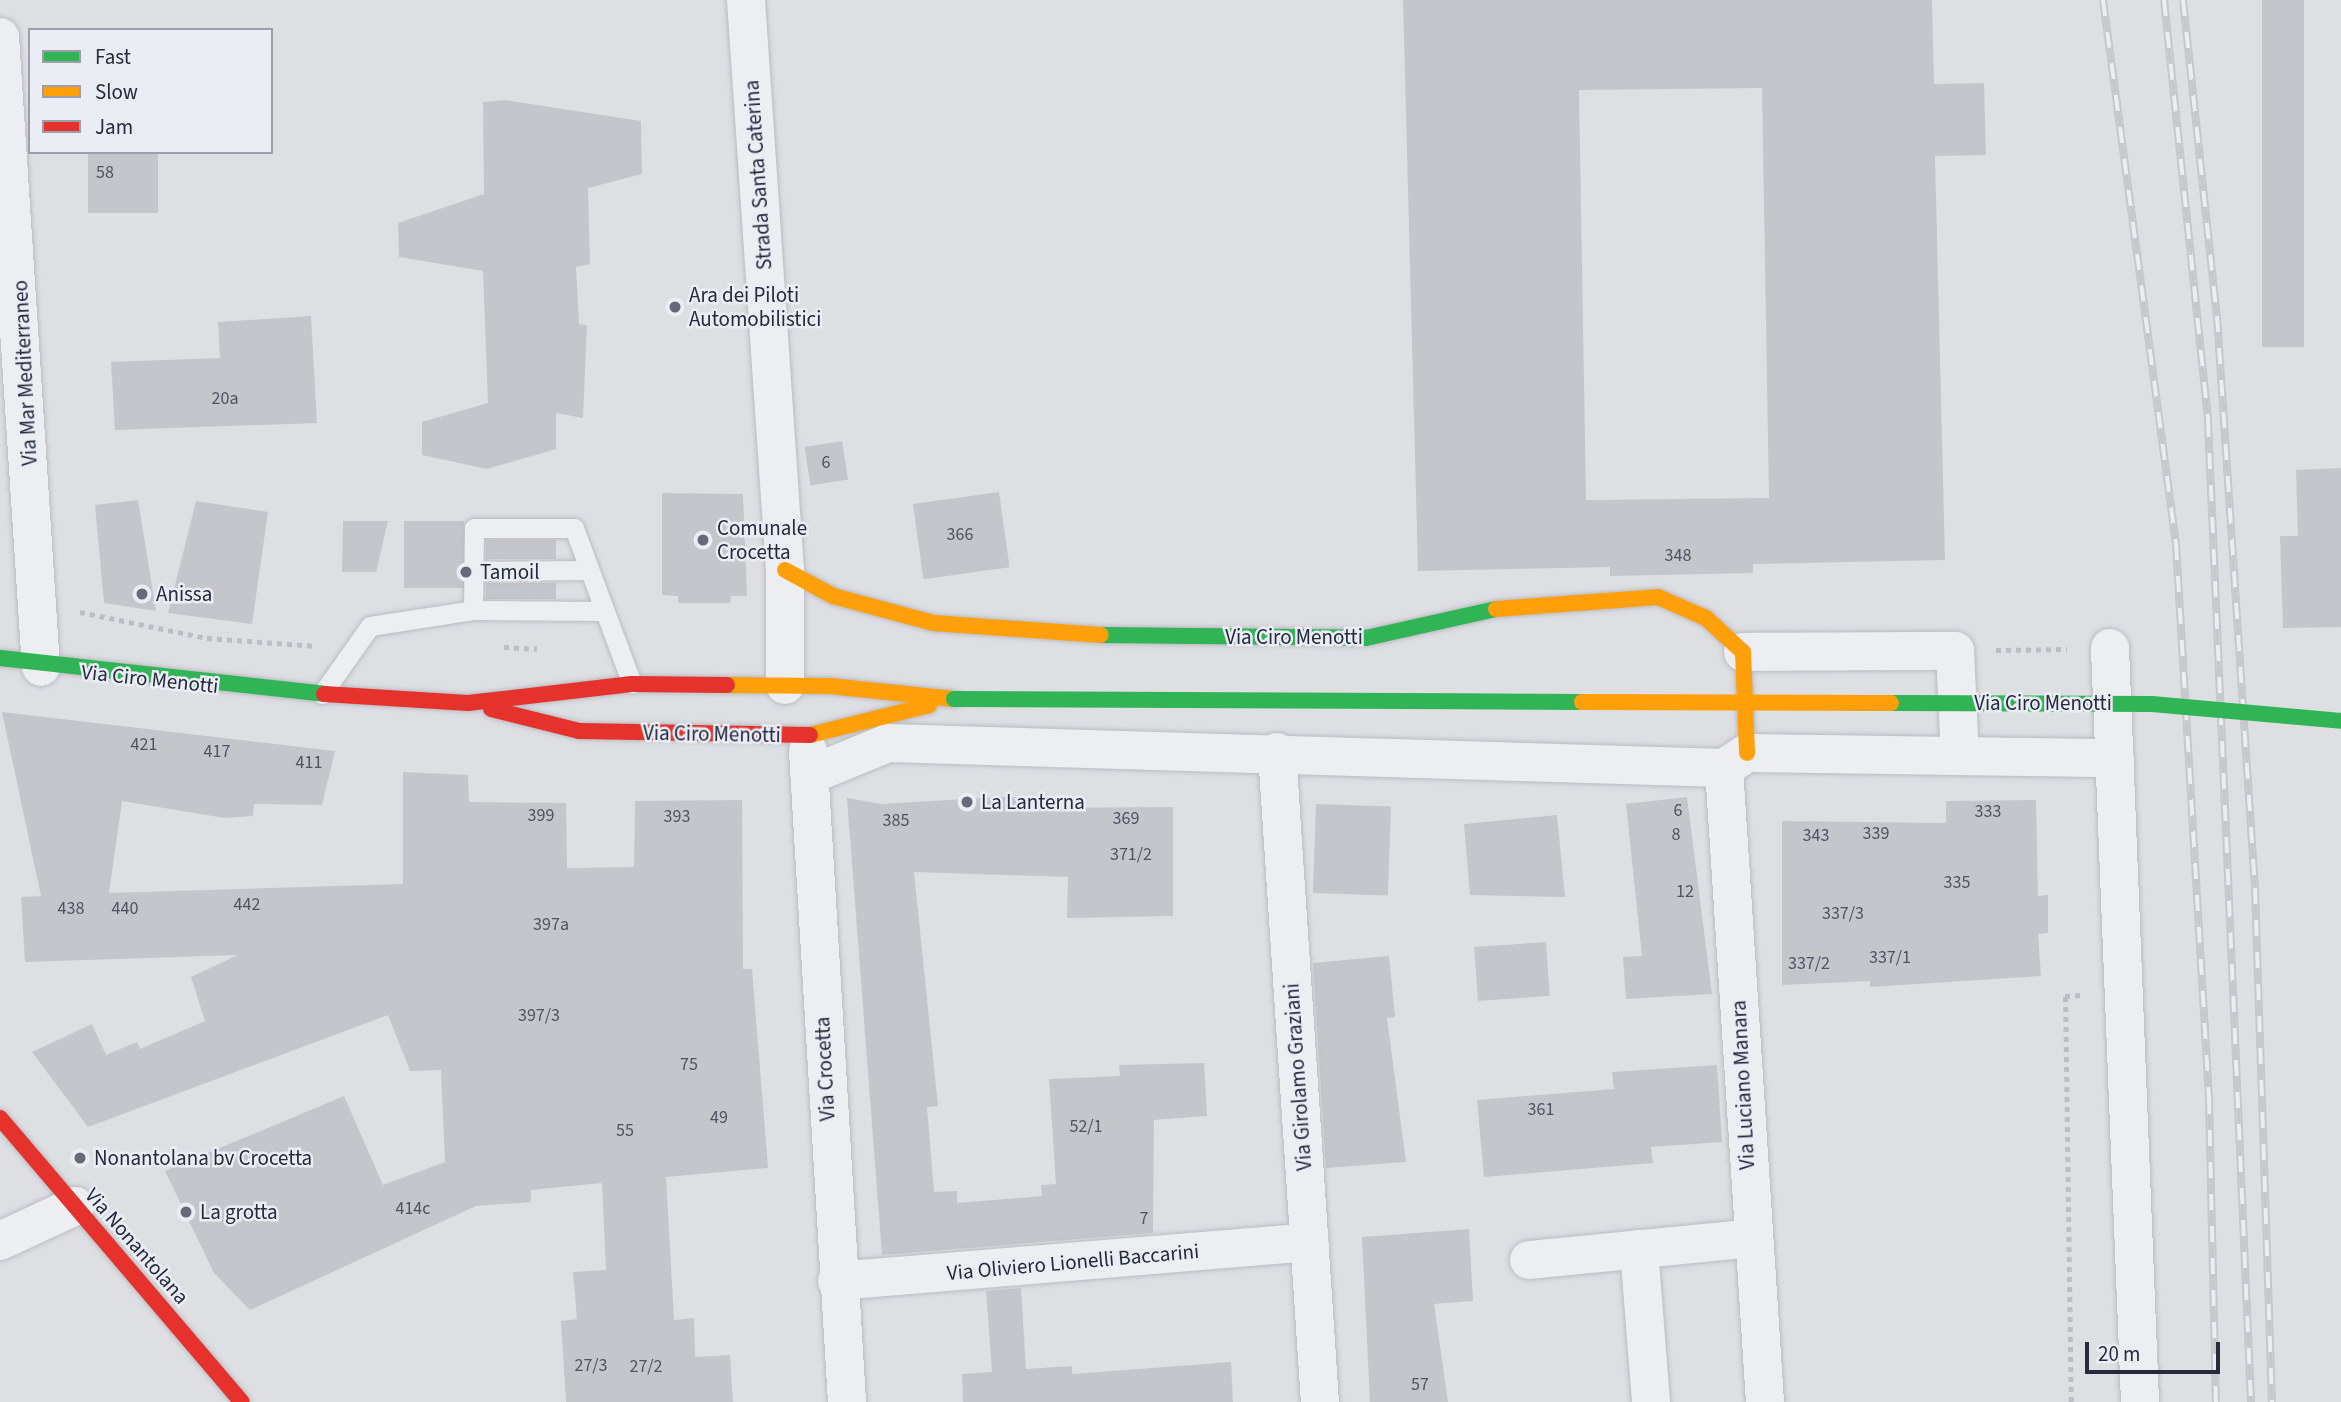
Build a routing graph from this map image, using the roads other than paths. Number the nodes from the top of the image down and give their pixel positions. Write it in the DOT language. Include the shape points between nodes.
graph roads {
  1 [pos="746,0"];
  2 [pos="0,37"];
  3 [pos="8,223"];
  4 [pos="589,570"];
  5 [pos="785,570"];
  6 [pos="473,571"];
  7 [pos="473,610"];
  8 [pos="604,611"];
  9 [pos="2110,648"];
  10 [pos="1742,652"];
  11 [pos="0,658"];
  12 [pos="41,667"];
  13 [pos="632,684"];
  14 [pos="785,685"];
  15 [pos="323,694"];
  16 [pos="954,699"];
  17 [pos="468,703"];
  18 [pos="2341,721"];
  19 [pos="808,735"];
  20 [pos="1277,752"];
  21 [pos="1960,756"];
  22 [pos="2115,758"];
  23 [pos="1736,761"];
  24 [pos="810,775"];
  25 [pos="0,1118"];
  26 [pos="75,1206"];
  27 [pos="1752,1238"];
  28 [pos="0,1241"];
  29 [pos="1309,1242"];
  30 [pos="1639,1249"];
  31 [pos="1529,1260"];
  32 [pos="836,1281"];
  33 [pos="242,1402"];
  34 [pos="847,1402"];
  35 [pos="1320,1402"];
  36 [pos="1651,1402"];
  37 [pos="1766,1402"];
  38 [pos="2140,1402"];
  1 -- 5 [label="street, Strada Santa Caterina"];
  2 -- 3 [label="street, Via Mar Mediterraneo"];
  3 -- 12 [label="street, Via Mar Mediterraneo"];
  4 -- 6 [label="lane"];
  4 -- 6 [label="lane" via="574,528 474,528"];
  4 -- 8 [label="lane"];
  5 -- 10 [label="main road, Via Ciro Menotti" via="833,596 934,623 1056,635 1366,638 1519,604 1658,597 1706,618"];
  5 -- 14 [label="street, Strada Santa Caterina"];
  6 -- 7 [label="lane"];
  7 -- 8 [label="lane"];
  7 -- 15 [label="lane" via="370,626"];
  8 -- 13 [label="lane"];
  9 -- 22 [label="street"];
  10 -- 21 [label="street" via="1955,650"];
  10 -- 23 [label="main road"];
  11 -- 12 [label="main road, Via Ciro Menotti"];
  12 -- 15 [label="main road, Via Ciro Menotti"];
  13 -- 14 [label="main road, Via Ciro Menotti"];
  13 -- 17 [label="main road, Via Ciro Menotti"];
  14 -- 16 [label="main road, Via Ciro Menotti"];
  15 -- 17 [label="main road, Via Ciro Menotti"];
  16 -- 18 [label="main road, Via Ciro Menotti, bridge" via="2152,704"];
  16 -- 19 [label="main road, Via Ciro Menotti"];
  17 -- 19 [label="main road, Via Ciro Menotti" via="579,731"];
  19 -- 24 [label="street, Via Crocetta"];
  20 -- 23 [label="street"];
  20 -- 24 [label="street" via="888,743"];
  20 -- 29 [label="street, Via Girolamo Graziani"];
  21 -- 22 [label="street"];
  21 -- 23 [label="street"];
  22 -- 38 [label="street"];
  23 -- 27 [label="street, Via Luciano Manara"];
  24 -- 32 [label="street, Via Crocetta"];
  25 -- 26 [label="main road, Via Nonantolana"];
  26 -- 28 [label="street"];
  26 -- 33 [label="main road, Via Nonantolana"];
  27 -- 30 [label="street"];
  27 -- 37 [label="street, Via Luciano Manara"];
  29 -- 32 [label="street, Via Oliviero Lionelli Baccarini"];
  29 -- 35 [label="street, Via Girolamo Graziani"];
  30 -- 31 [label="street"];
  30 -- 36 [label="street"];
  32 -- 34 [label="street, Via Crocetta"];
}
